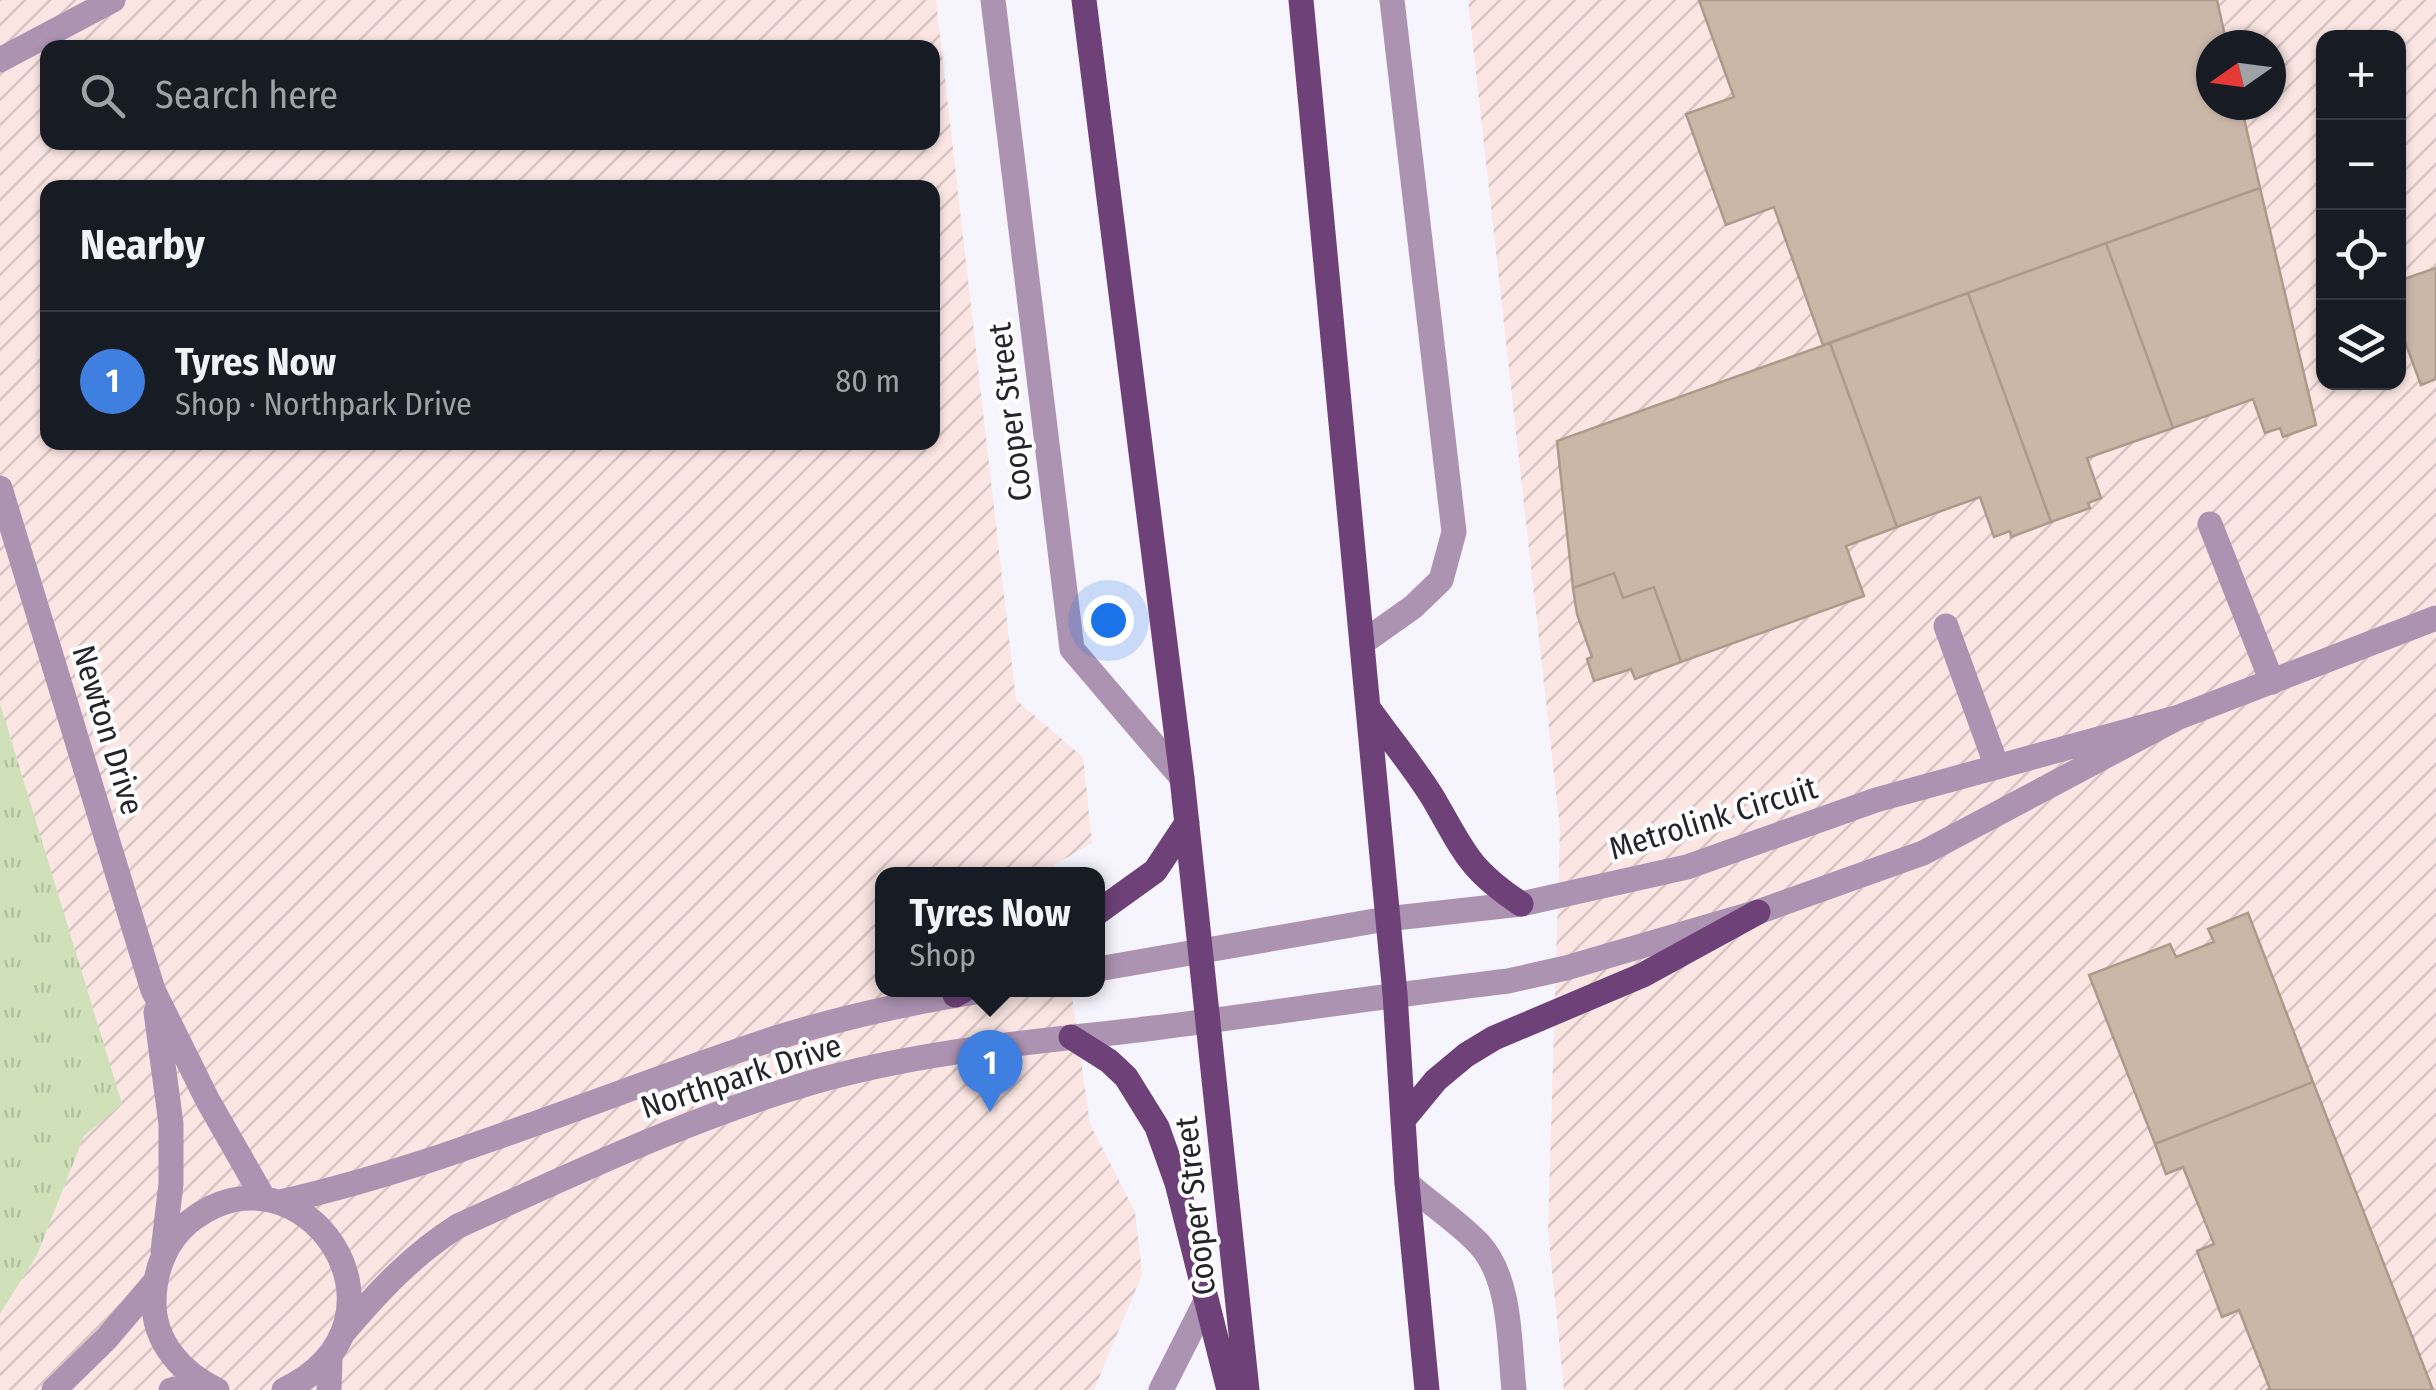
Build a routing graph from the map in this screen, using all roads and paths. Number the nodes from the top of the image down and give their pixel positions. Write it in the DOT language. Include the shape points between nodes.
graph roads {
  1 [pos="113,0"];
  2 [pos="992,0"];
  3 [pos="1084,0"];
  4 [pos="1301,0"];
  5 [pos="1392,0"];
  6 [pos="0,60"];
  7 [pos="0,488"];
  8 [pos="2210,524"];
  9 [pos="2436,618"];
  10 [pos="1946,626"];
  11 [pos="1362,643"];
  12 [pos="2272,682"];
  13 [pos="1369,709"];
  14 [pos="2179,717"];
  15 [pos="1997,767"];
  16 [pos="1182,778"];
  17 [pos="1187,823"];
  18 [pos="1521,904"];
  19 [pos="1105,907"];
  20 [pos="1758,912"];
  21 [pos="1386,919"];
  22 [pos="1198,950"];
  23 [pos="1105,968"];
  24 [pos="153,990"];
  25 [pos="1395,994"];
  26 [pos="936,997"];
  27 [pos="1208,1020"];
  28 [pos="1071,1036"];
  29 [pos="1403,1120"];
  30 [pos="1407,1183"];
  31 [pos="272,1201"];
  32 [pos="162,1256"];
  33 [pos="154,1283"];
  34 [pos="1206,1301"];
  35 [pos="344,1332"];
  36 [pos="330,1358"];
  37 [pos="209,1386"];
  38 [pos="54,1390"];
  39 [pos="171,1390"];
  40 [pos="284,1390"];
  41 [pos="330,1390"];
  42 [pos="1161,1390"];
  43 [pos="1229,1390"];
  44 [pos="1248,1390"];
  45 [pos="1428,1390"];
  46 [pos="1514,1390"];
  1 -- 6 [label="street"];
  2 -- 16 [label="street, Cooper Street" via="1072,648"];
  3 -- 16 [label="main road, Cooper Street"];
  4 -- 11 [label="main road"];
  5 -- 11 [label="street" via="1454,532 1442,580"];
  7 -- 24 [label="street, Newton Drive"];
  8 -- 12 [label="street"];
  9 -- 12 [label="street, Metrolink Circuit"];
  10 -- 15 [label="street"];
  11 -- 13 [label="main road"];
  12 -- 14 [label="street, Metrolink Circuit"];
  13 -- 18 [label="main road" via="1463,854 1487,882"];
  13 -- 21 [label="main road"];
  14 -- 15 [label="street, Metrolink Circuit"];
  14 -- 20 [label="street, Metrolink Circuit" via="1923,853"];
  15 -- 18 [label="street, Metrolink Circuit" via="1876,800 1687,867"];
  16 -- 17 [label="main road, Cooper Street"];
  17 -- 19 [label="main road" via="1156,870"];
  17 -- 22 [label="main road, Cooper Street"];
  18 -- 21 [label="street, Metrolink Circuit"];
  20 -- 25 [label="street, Metrolink Circuit" via="1566,968"];
  20 -- 29 [label="main road" via="1643,975 1480,1047 1436,1080"];
  21 -- 22 [label="street, Metrolink Circuit"];
  21 -- 25 [label="main road"];
  22 -- 23 [label="street"];
  22 -- 27 [label="main road, Cooper Street"];
  24 -- 31 [label="street, Newton Drive" via="215,1114"];
  24 -- 32 [label="street, Newton Drive" via="171,1124"];
  25 -- 27 [label="street, Northpark Drive"];
  25 -- 29 [label="main road"];
  26 -- 31 [label="street, Northpark Drive" via="746,1048 430,1162"];
  27 -- 28 [label="street, Northpark Drive"];
  27 -- 44 [label="main road, Cooper Street"];
  28 -- 34 [label="main road" via="1126,1077 1157,1127"];
  28 -- 35 [label="street, Northpark Drive" via="892,1062 688,1123 458,1226 390,1278"];
  29 -- 30 [label="main road"];
  30 -- 45 [label="main road"];
  30 -- 46 [label="street" via="1482,1247 1498,1277"];
  31 -- 32 [label="street, Northpark Drive" via="233,1200 204,1210"];
  31 -- 35 [label="street" via="308,1217 332,1240 346,1269 350,1301"];
  32 -- 33 [label="street"];
  33 -- 37 [label="street" via="162,1340 179,1364"];
  33 -- 38 [label="street"];
  34 -- 42 [label="street, Cooper Street"];
  34 -- 43 [label="main road"];
  35 -- 36 [label="street"];
  36 -- 40 [label="street"];
  36 -- 41 [label="street"];
  37 -- 39 [label="street"];
}
